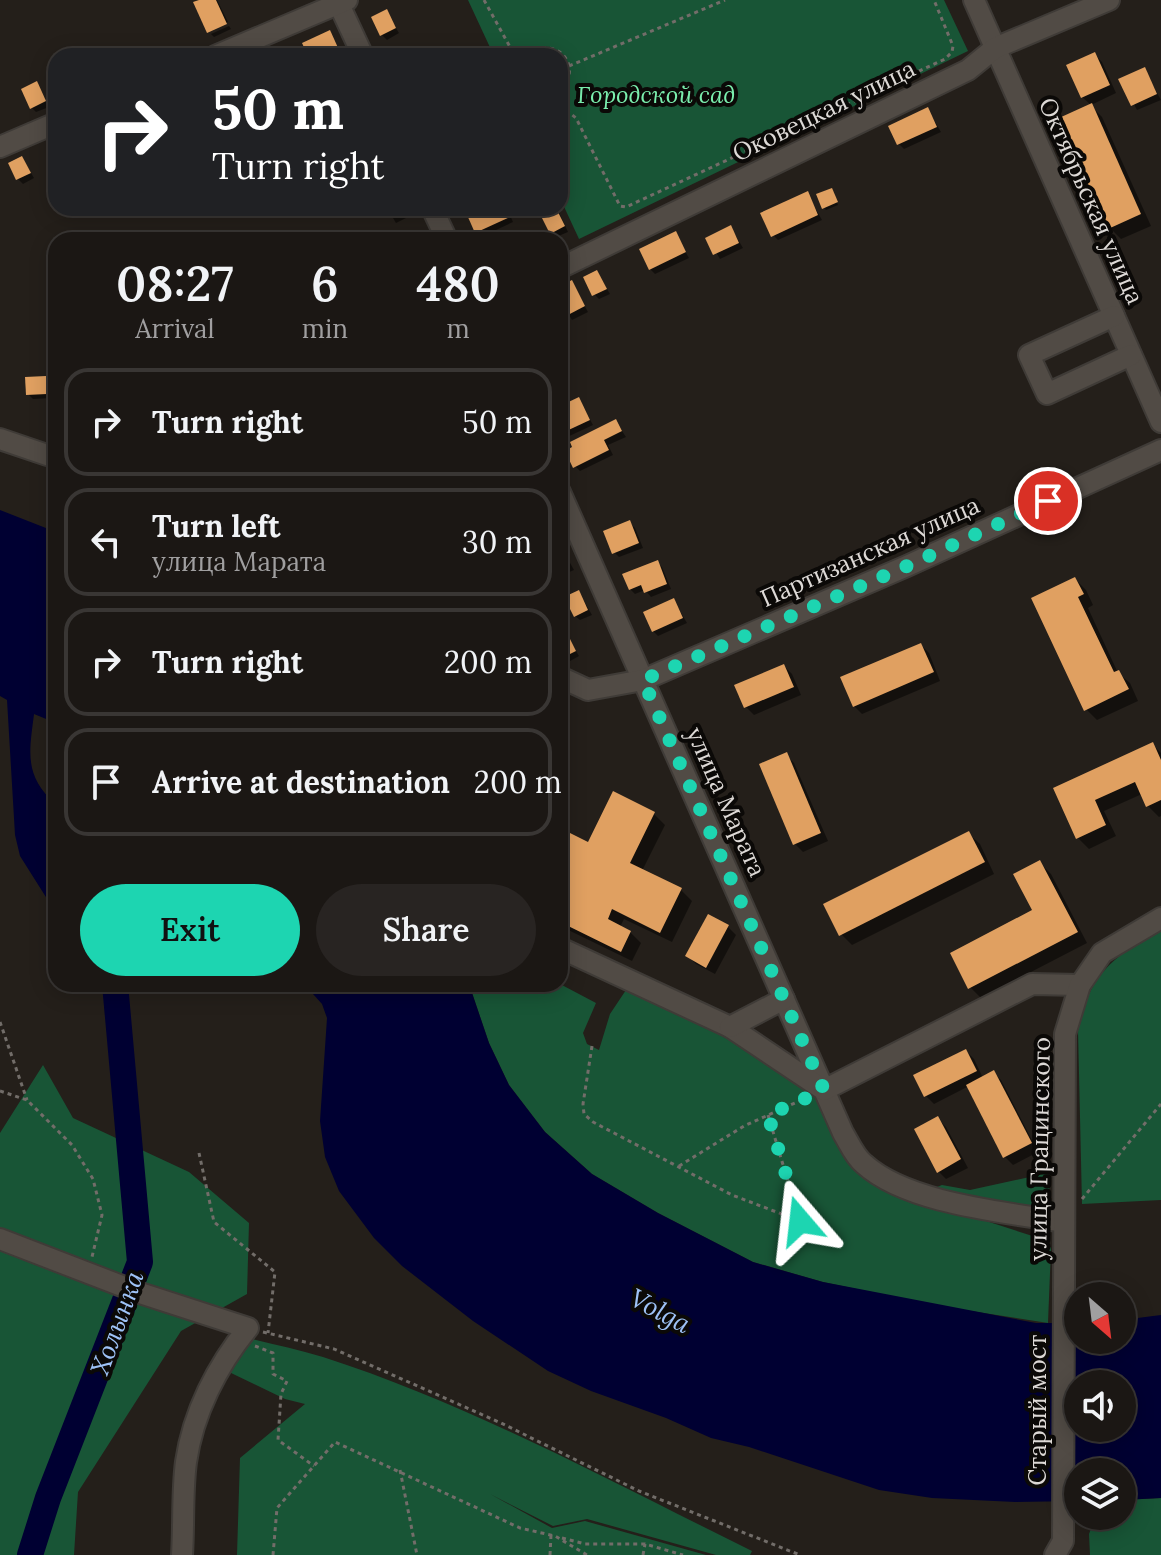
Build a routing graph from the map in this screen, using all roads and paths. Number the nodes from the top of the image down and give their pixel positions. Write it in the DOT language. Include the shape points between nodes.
graph roads {
  1 [pos="484,0"];
  2 [pos="725,0"];
  3 [pos="934,0"];
  4 [pos="974,0"];
  5 [pos="1109,0"];
  6 [pos="341,1"];
  7 [pos="233,48"];
  8 [pos="360,48"];
  9 [pos="511,48"];
  10 [pos="995,48"];
  11 [pos="569,66"];
  12 [pos="568,81"];
  13 [pos="568,112"];
  14 [pos="48,126"];
  15 [pos="0,147"];
  16 [pos="568,264"];
  17 [pos="1114,316"];
  18 [pos="1131,355"];
  19 [pos="1161,422"];
  20 [pos="0,439"];
  21 [pos="1161,450"];
  22 [pos="47,455"];
  23 [pos="568,510"];
  24 [pos="643,680"];
  25 [pos="568,681"];
  26 [pos="1161,918"];
  27 [pos="568,952"];
  28 [pos="1080,985"];
  29 [pos="784,999"];
  30 [pos="0,1022"];
  31 [pos="730,1027"];
  32 [pos="592,1046"];
  33 [pos="824,1090"];
  34 [pos="0,1091"];
  35 [pos="27,1100"];
  36 [pos="1161,1104"];
  37 [pos="768,1115"];
  38 [pos="199,1153"];
  39 [pos="677,1167"];
  40 [pos="1083,1198"];
  41 [pos="1063,1222"];
  42 [pos="0,1239"];
  43 [pos="88,1273"];
  44 [pos="1065,1278"];
  45 [pos="268,1333"];
  46 [pos="244,1334"];
  47 [pos="314,1466"];
  48 [pos="400,1470"];
  49 [pos="553,1535"];
  50 [pos="645,1544"];
  51 [pos="1058,1550"];
  52 [pos="182,1555"];
  53 [pos="273,1555"];
  54 [pos="417,1555"];
  55 [pos="550,1555"];
  56 [pos="587,1555"];
  57 [pos="643,1555"];
  58 [pos="683,1555"];
  59 [pos="800,1555"];
  1 -- 9 [label="path"];
  2 -- 11 [label="path"];
  3 -- 13 [label="path" via="953,46 945,59 623,208"];
  4 -- 10 [label="street, Октябрьская улица"];
  5 -- 10 [label="street, Оковецкая улица"];
  6 -- 7 [label="street"];
  6 -- 8 [label="street"];
  10 -- 16 [label="street, Оковецкая улица" via="968,70"];
  10 -- 17 [label="street, Октябрьская улица"];
  11 -- 12 [label="path"];
  14 -- 15 [label="street"];
  17 -- 18 [label="street, Октябрьская улица"];
  17 -- 18 [label="street" via="1029,355 1047,394"];
  18 -- 19 [label="street, Октябрьская улица"];
  20 -- 22 [label="street"];
  21 -- 24 [label="street, Партизанская улица"];
  23 -- 24 [label="street, улица Марата"];
  24 -- 25 [label="street, Партизанская улица" via="588,690"];
  24 -- 29 [label="street, улица Марата"];
  26 -- 28 [label="street, улица Грацинского" via="1102,953"];
  27 -- 31 [label="street"];
  28 -- 33 [label="street" via="1032,984"];
  28 -- 41 [label="street, улица Грацинского" via="1065,1034"];
  29 -- 31 [label="street"];
  29 -- 33 [label="street, улица Марата"];
  30 -- 35 [label="path"];
  31 -- 33 [label="street"];
  32 -- 39 [label="path" via="584,1114"];
  33 -- 37 [label="path"];
  33 -- 41 [label="street, улица Марата" via="862,1163 885,1178 947,1202"];
  34 -- 35 [label="path"];
  35 -- 43 [label="path" via="72,1145 93,1179 102,1215"];
  36 -- 40 [label="path"];
  37 -- 39 [label="path"];
  37 -- 39 [label="path" via="800,1221"];
  38 -- 45 [label="path" via="214,1222 275,1272"];
  41 -- 44 [label="street, улица Грацинского"];
  42 -- 43 [label="street"];
  43 -- 46 [label="street"];
  44 -- 51 [label="street, Старый мост"];
  45 -- 46 [label="path"];
  45 -- 59 [label="path" via="334,1349 639,1491"];
  46 -- 47 [label="path" via="273,1353 273,1374 287,1381 278,1440"];
  46 -- 52 [label="street" via="196,1420 186,1462"];
  47 -- 48 [label="path" via="335,1442"];
  47 -- 53 [label="path" via="277,1508"];
  48 -- 49 [label="path" via="520,1528"];
  48 -- 54 [label="path"];
  49 -- 50 [label="path" via="585,1544"];
  49 -- 55 [label="path"];
  49 -- 56 [label="path"];
  50 -- 57 [label="path"];
  50 -- 58 [label="path"];
}
